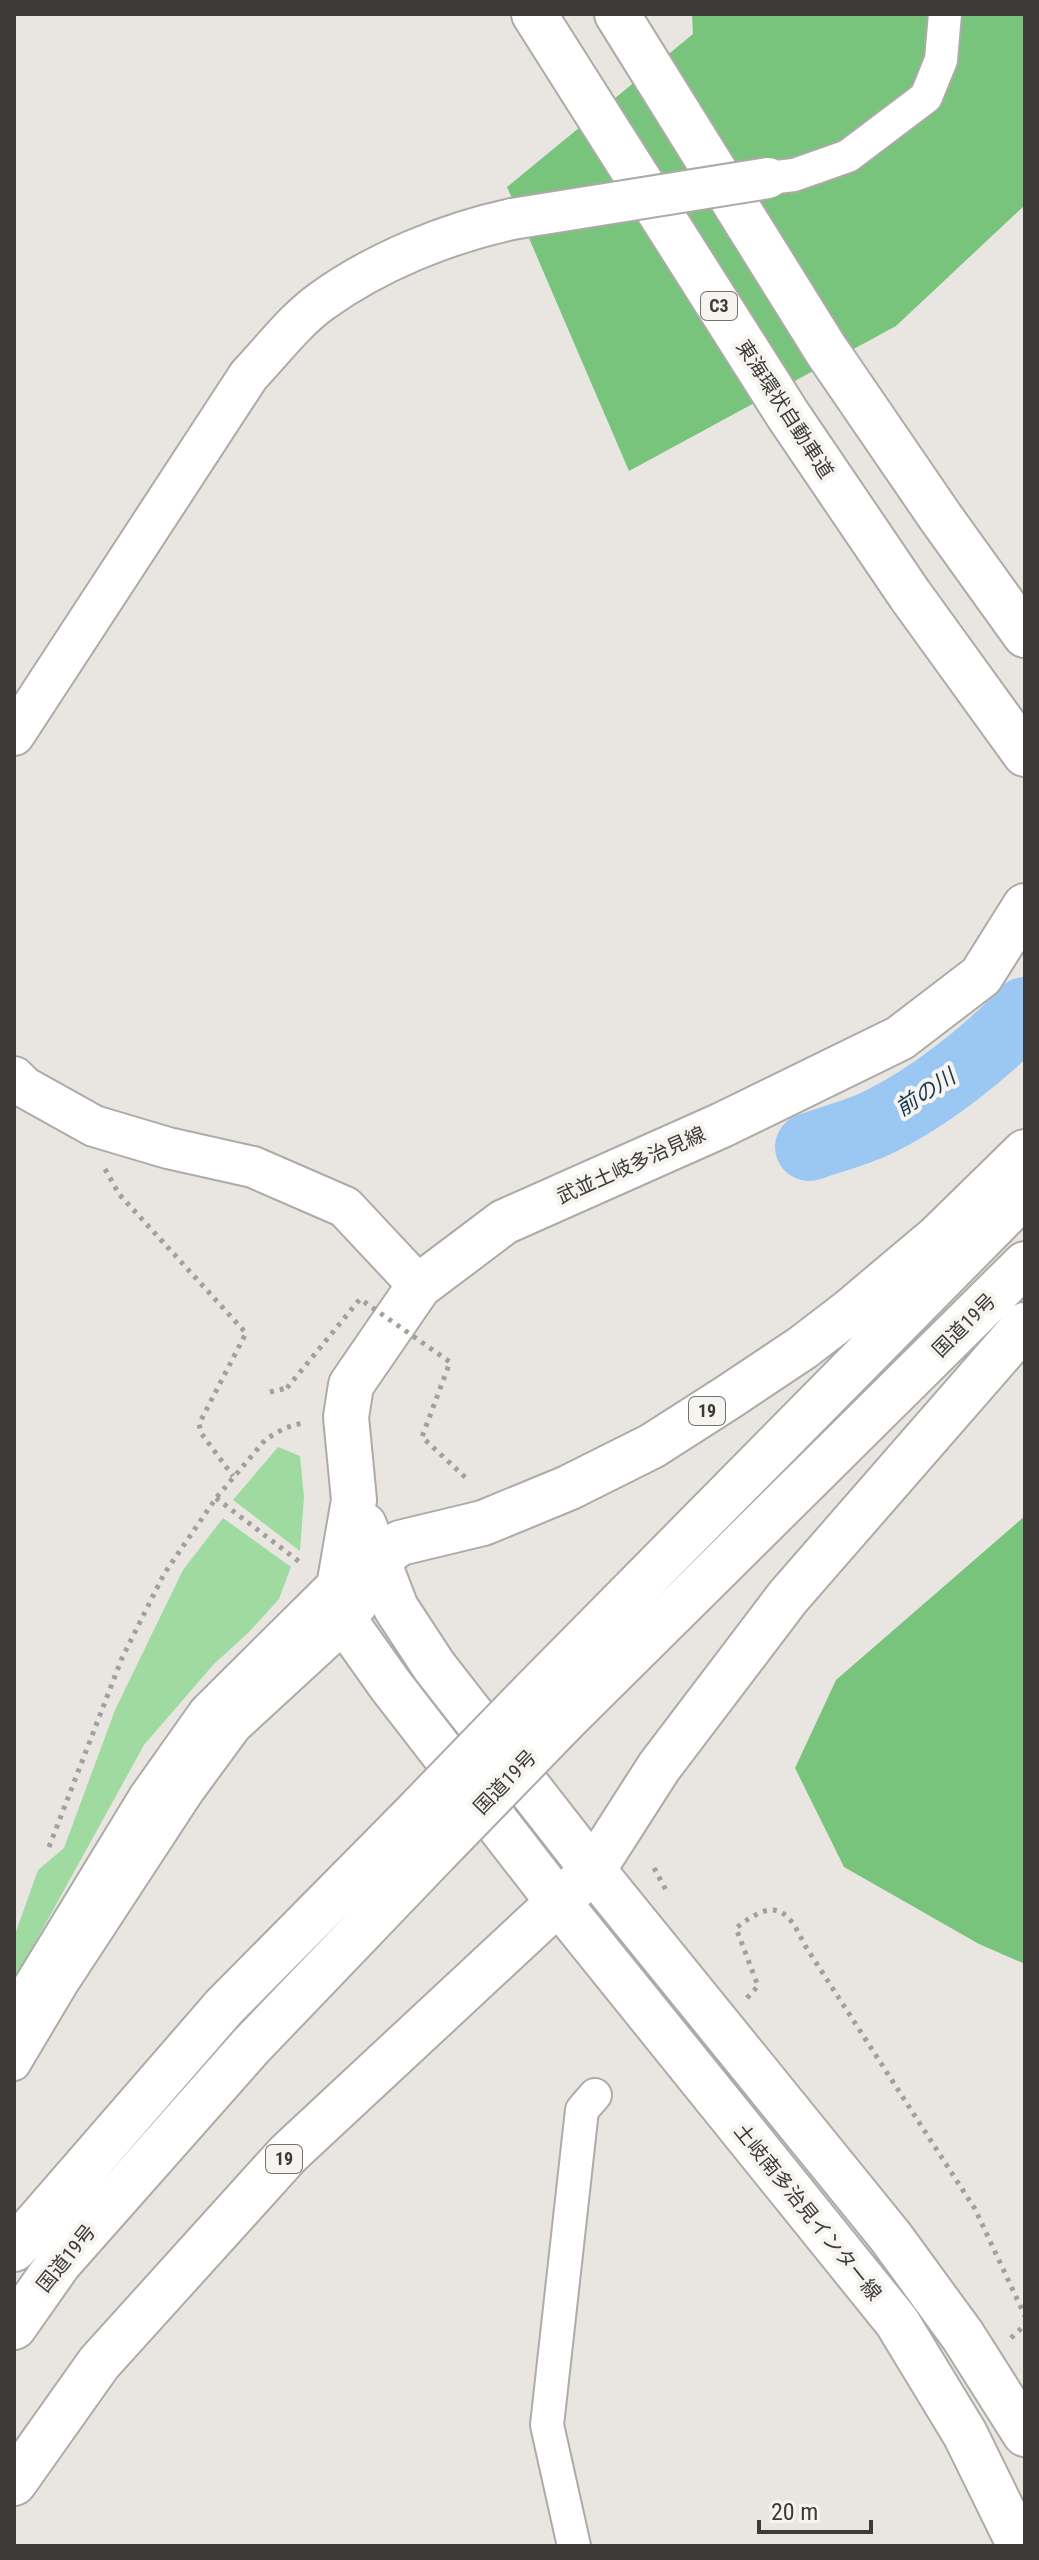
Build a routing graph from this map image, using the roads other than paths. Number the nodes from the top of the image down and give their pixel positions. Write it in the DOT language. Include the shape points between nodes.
graph roads {
  1 [pos="534,14"];
  2 [pos="617,14"];
  3 [pos="945,14"];
  4 [pos="768,178"];
  5 [pos="1025,635"];
  6 [pos="14,735"];
  7 [pos="1025,754"];
  8 [pos="1025,906"];
  9 [pos="14,1077"];
  10 [pos="1025,1152"];
  11 [pos="1025,1194"];
  12 [pos="1025,1264"];
  13 [pos="419,1286"];
  14 [pos="1025,1325"];
  15 [pos="354,1500"];
  16 [pos="378,1557"];
  17 [pos="343,1605"];
  18 [pos="549,1707"];
  19 [pos="421,1837"];
  20 [pos="593,1870"];
  21 [pos="559,1903"];
  22 [pos="14,2023"];
  23 [pos="14,2064"];
  24 [pos="595,2095"];
  25 [pos="14,2249"];
  26 [pos="14,2327"];
  27 [pos="1025,2434"];
  28 [pos="14,2483"];
  29 [pos="574,2546"];
  30 [pos="1020,2546"];
  1 -- 7 [label="main road, 東海環状自動車道 / C3" via="788,415"];
  2 -- 5 [label="main road" via="801,310"];
  3 -- 4 [label="street" via="941,60 926,97 848,156 794,175"];
  4 -- 6 [label="street, bridge" via="483,226 417,248 320,302 249,375"];
  8 -- 13 [label="main road, 武並土岐多治見線" via="981,976 900,1038 504,1222"];
  9 -- 13 [label="street" via="94,1126 253,1167 345,1207"];
  10 -- 16 [label="main road, 19" via="938,1237 849,1312 652,1446 483,1523 400,1543"];
  11 -- 18 [label="main road, 国道19号"];
  12 -- 18 [label="main road, 国道19号"];
  13 -- 15 [label="main road, 武並土岐多治見線" via="351,1385 346,1417"];
  14 -- 20 [label="main road, 19" via="788,1597 659,1767"];
  15 -- 16 [label="main road, 武並土岐多治見線"];
  15 -- 17 [label="main road, 武並土岐多治見線"];
  16 -- 17 [label="main road, 19"];
  16 -- 20 [label="main road, 武並土岐多治見線" via="396,1608 434,1666"];
  17 -- 21 [label="main road" via="391,1686"];
  17 -- 22 [label="main road, 19" via="210,1715 150,1800"];
  17 -- 23 [label="street" via="235,1727 188,1791"];
  18 -- 19 [label="main road, 国道19号, bridge"];
  19 -- 25 [label="main road, 国道19号" via="224,2007"];
  19 -- 26 [label="main road, 国道19号" via="240,2058 59,2263"];
  20 -- 21 [label="main road, 19"];
  20 -- 27 [label="main road" via="890,2236"];
  21 -- 28 [label="main road, 19" via="288,2154 99,2363"];
  21 -- 30 [label="main road, 土岐南多治見インター線" via="897,2322 965,2434"];
  24 -- 29 [label="street" via="582,2110 547,2425"];
}
